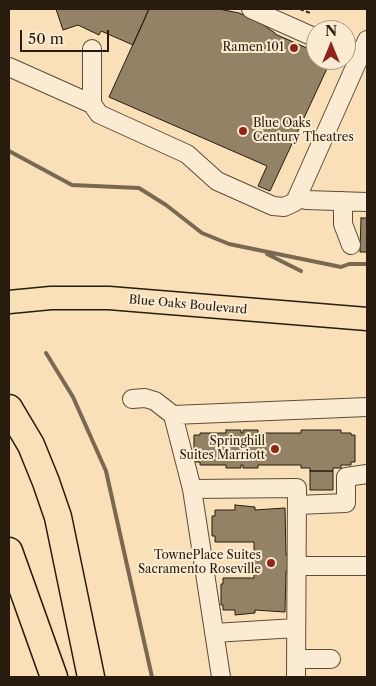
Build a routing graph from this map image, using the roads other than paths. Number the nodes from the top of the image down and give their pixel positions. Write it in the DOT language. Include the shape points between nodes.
graph roads {
  1 [pos="251,9"];
  2 [pos="306,34"];
  3 [pos="367,40"];
  4 [pos="92,49"];
  5 [pos="357,56"];
  6 [pos="9,67"];
  7 [pos="92,104"];
  8 [pos="297,196"];
  9 [pos="344,202"];
  10 [pos="367,202"];
  11 [pos="351,245"];
  12 [pos="9,302"];
  13 [pos="367,319"];
  14 [pos="132,399"];
  15 [pos="367,407"];
  16 [pos="9,408"];
  17 [pos="173,415"];
  18 [pos="367,474"];
  19 [pos="192,489"];
  20 [pos="297,505"];
  21 [pos="9,551"];
  22 [pos="297,566"];
  23 [pos="367,566"];
  24 [pos="296,628"];
  25 [pos="214,633"];
  26 [pos="296,659"];
  27 [pos="331,659"];
  28 [pos="54,677"];
  29 [pos="91,677"];
  30 [pos="221,677"];
  31 [pos="296,677"];
  1 -- 2 [label="lane"];
  3 -- 5 [label="lane"];
  4 -- 7 [label="lane"];
  5 -- 8 [label="lane"];
  6 -- 7 [label="lane"];
  7 -- 8 [label="lane" via="99,114 187,154 217,181 273,206 284,207 295,202"];
  8 -- 9 [label="lane" via="306,200"];
  9 -- 10 [label="lane"];
  9 -- 11 [label="lane" via="343,224"];
  12 -- 13 [label="main road, Blue Oaks Boulevard" via="109,298"];
  14 -- 17 [label="lane" via="155,401"];
  15 -- 17 [label="lane"];
  16 -- 29 [label="highway" via="31,445 58,517"];
  17 -- 19 [label="lane"];
  18 -- 20 [label="lane" via="346,477 346,503"];
  19 -- 20 [label="lane" via="297,488"];
  19 -- 25 [label="lane"];
  20 -- 22 [label="lane"];
  21 -- 28 [label="highway"];
  22 -- 23 [label="lane"];
  22 -- 24 [label="lane"];
  24 -- 25 [label="lane"];
  24 -- 26 [label="lane"];
  25 -- 30 [label="lane"];
  26 -- 27 [label="lane"];
  26 -- 31 [label="lane"];
}
